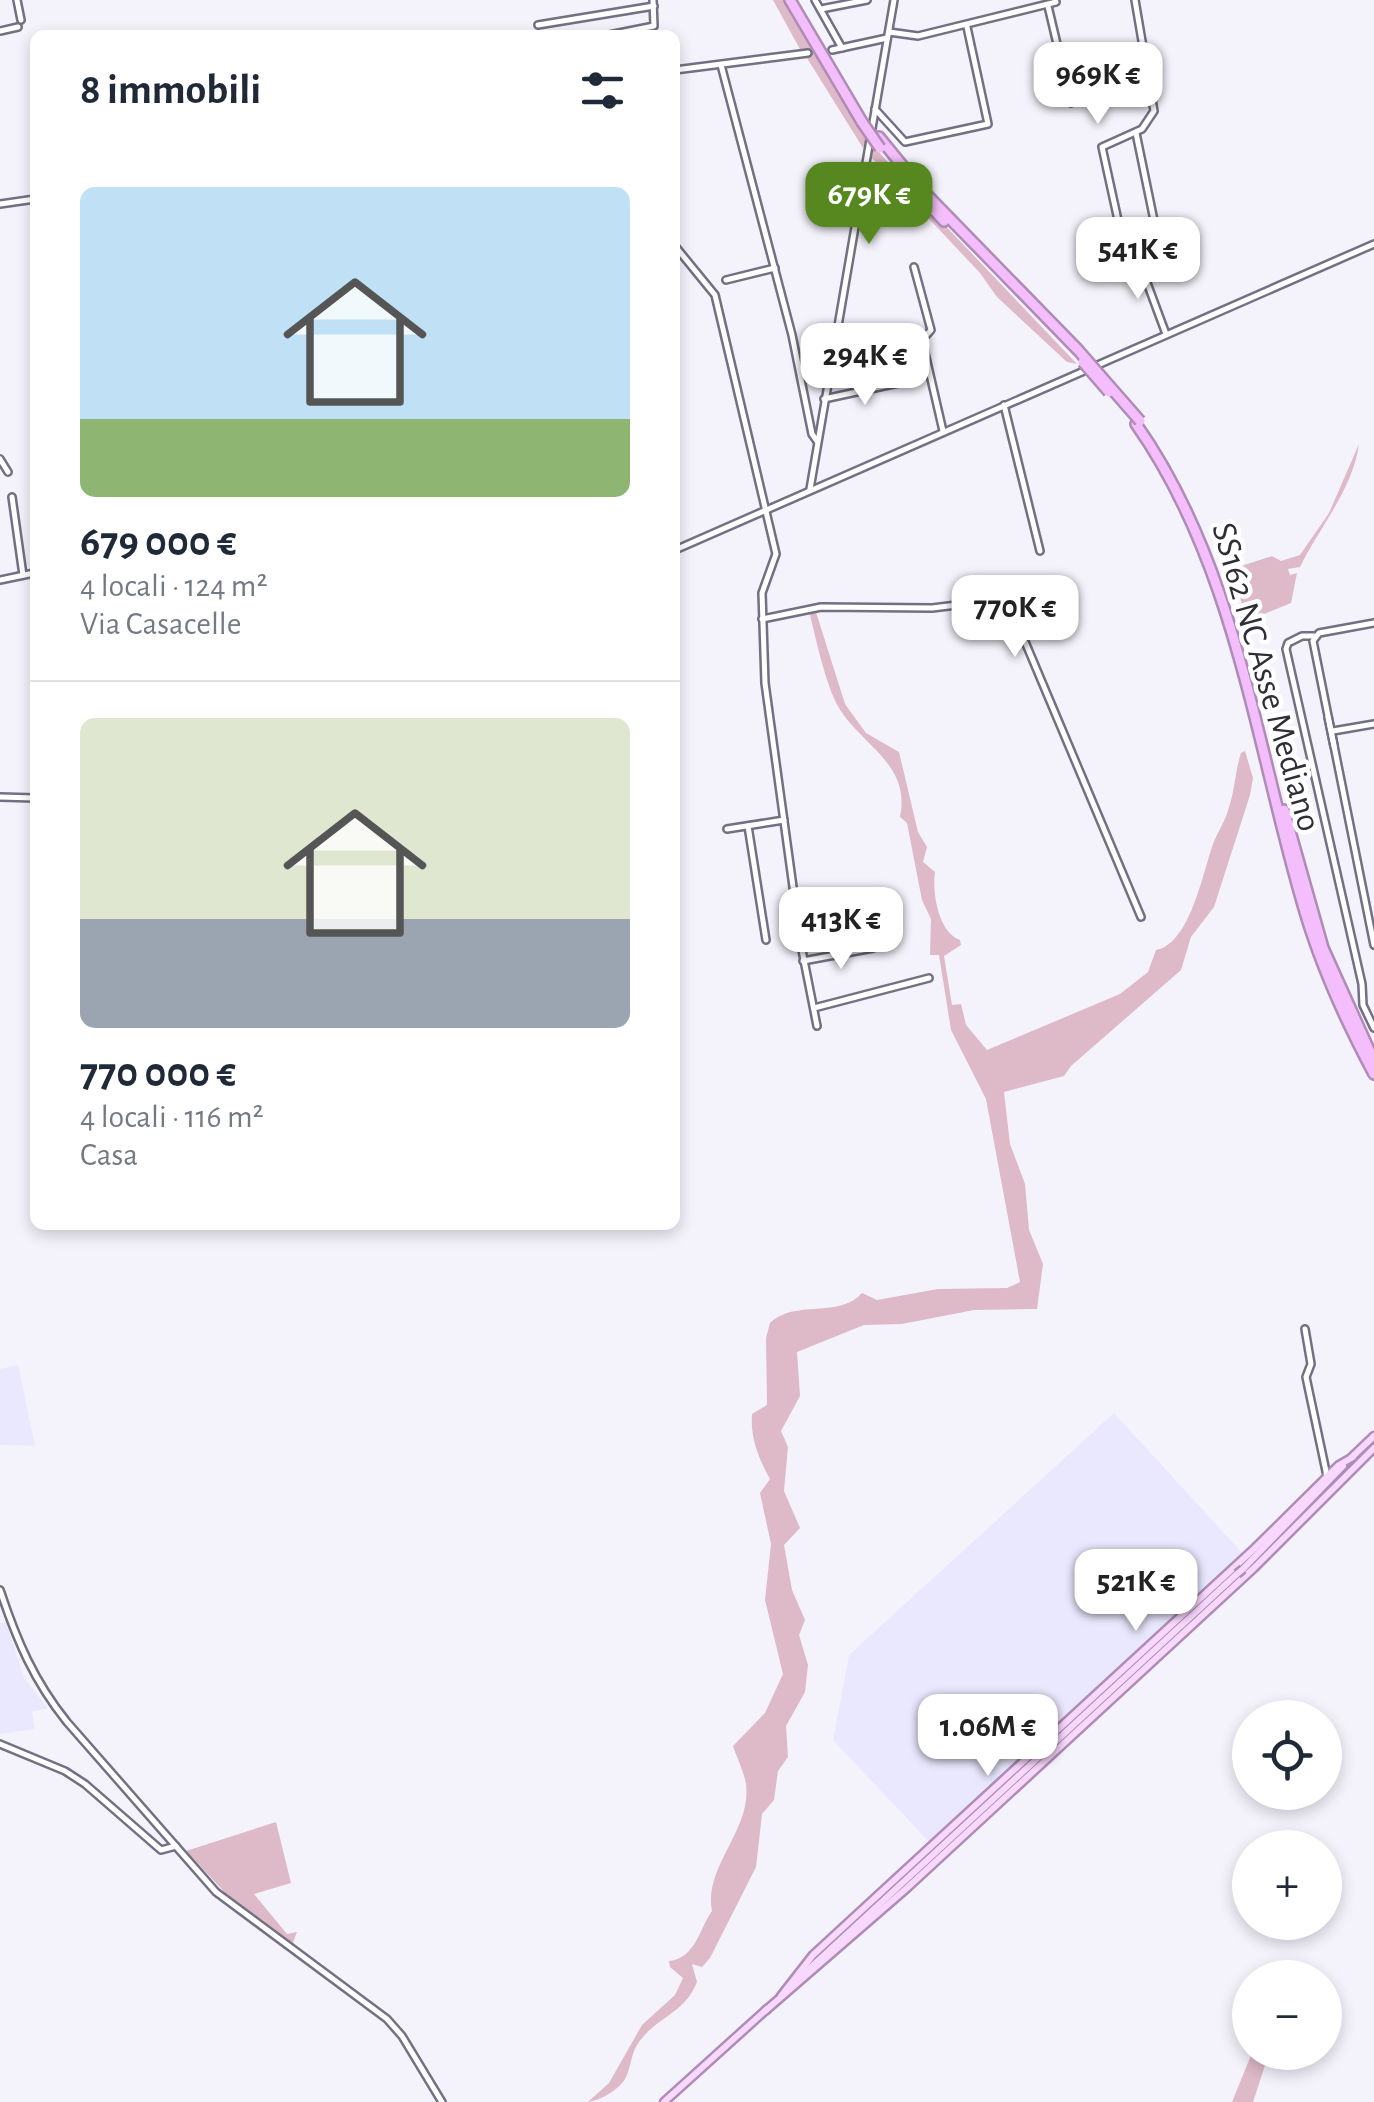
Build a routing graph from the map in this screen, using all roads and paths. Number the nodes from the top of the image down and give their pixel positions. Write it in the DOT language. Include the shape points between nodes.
graph roads {
  1 [pos="17,0"];
  2 [pos="793,0"];
  3 [pos="815,0"];
  4 [pos="868,0"];
  5 [pos="1066,0"];
  6 [pos="1135,0"];
  7 [pos="1056,1"];
  8 [pos="891,2"];
  9 [pos="654,3"];
  10 [pos="1048,6"];
  11 [pos="820,9"];
  12 [pos="22,20"];
  13 [pos="967,26"];
  14 [pos="18,27"];
  15 [pos="540,30"];
  16 [pos="634,30"];
  17 [pos="0,31"];
  18 [pos="888,35"];
  19 [pos="842,48"];
  20 [pos="832,50"];
  21 [pos="808,53"];
  22 [pos="721,64"];
  23 [pos="680,69"];
  24 [pos="1071,103"];
  25 [pos="874,109"];
  26 [pos="1136,133"];
  27 [pos="30,200"];
  28 [pos="0,204"];
  29 [pos="1158,235"];
  30 [pos="1374,244"];
  31 [pos="680,252"];
  32 [pos="1140,264"];
  33 [pos="1128,266"];
  34 [pos="914,267"];
  35 [pos="775,268"];
  36 [pos="726,280"];
  37 [pos="1166,334"];
  38 [pos="898,383"];
  39 [pos="824,399"];
  40 [pos="1004,404"];
  41 [pos="942,431"];
  42 [pos="817,440"];
  43 [pos="0,460"];
  44 [pos="8,472"];
  45 [pos="810,489"];
  46 [pos="10,499"];
  47 [pos="764,510"];
  48 [pos="680,548"];
  49 [pos="1040,550"];
  50 [pos="30,574"];
  51 [pos="23,575"];
  52 [pos="0,580"];
  53 [pos="762,620"];
  54 [pos="1374,622"];
  55 [pos="1314,636"];
  56 [pos="1374,724"];
  57 [pos="1331,733"];
  58 [pos="0,797"];
  59 [pos="30,798"];
  60 [pos="784,820"];
  61 [pos="748,826"];
  62 [pos="727,829"];
  63 [pos="1141,917"];
  64 [pos="766,940"];
  65 [pos="1374,946"];
  66 [pos="872,948"];
  67 [pos="803,961"];
  68 [pos="930,978"];
  69 [pos="814,1008"];
  70 [pos="817,1026"];
  71 [pos="1374,1028"];
  72 [pos="1359,1039"];
  73 [pos="1374,1061"];
  74 [pos="1374,1074"];
  75 [pos="1305,1329"];
  76 [pos="1374,1436"];
  77 [pos="1374,1448"];
  78 [pos="1352,1457"];
  79 [pos="1327,1476"];
  80 [pos="1242,1570"];
  81 [pos="0,1590"];
  82 [pos="0,1744"];
  83 [pos="176,1846"];
  84 [pos="765,2011"];
  85 [pos="442,2102"];
  86 [pos="664,2102"];
  1 -- 12 [label="street"];
  2 -- 72 [label="highway, SS162 NC Asse Mediano, bridge" via="862,117 928,204 1076,351 1138,423 1180,489 1231,626 1323,948"];
  3 -- 11 [label="street"];
  4 -- 11 [label="street"];
  5 -- 7 [label="street"];
  6 -- 26 [label="street" via="1154,112"];
  7 -- 10 [label="street"];
  8 -- 18 [label="street"];
  9 -- 15 [label="street" via="538,24"];
  9 -- 16 [label="street" via="654,26"];
  10 -- 13 [label="street"];
  10 -- 24 [label="street"];
  11 -- 19 [label="street"];
  13 -- 18 [label="street"];
  13 -- 25 [label="street" via="988,124 905,142"];
  14 -- 17 [label="street"];
  18 -- 19 [label="street"];
  18 -- 25 [label="street"];
  19 -- 20 [label="street"];
  21 -- 22 [label="street"];
  22 -- 23 [label="street"];
  22 -- 35 [label="street"];
  25 -- 39 [label="street"];
  26 -- 29 [label="street"];
  26 -- 33 [label="street" via="1102,147"];
  27 -- 28 [label="street"];
  30 -- 37 [label="street"];
  31 -- 47 [label="street" via="715,294"];
  32 -- 37 [label="street"];
  34 -- 41 [label="street" via="931,332 922,340"];
  35 -- 36 [label="street"];
  35 -- 42 [label="street"];
  37 -- 40 [label="street"];
  38 -- 39 [label="street"];
  39 -- 42 [label="street"];
  40 -- 41 [label="street"];
  40 -- 49 [label="street"];
  41 -- 45 [label="street"];
  42 -- 45 [label="street"];
  43 -- 44 [label="street"];
  45 -- 47 [label="street"];
  46 -- 51 [label="street"];
  47 -- 48 [label="street"];
  47 -- 53 [label="street" via="776,560 762,593"];
  50 -- 51 [label="street"];
  51 -- 52 [label="street"];
  53 -- 60 [label="street"];
  53 -- 63 [label="street" via="820,607 932,608 1007,599"];
  54 -- 55 [label="street"];
  55 -- 57 [label="street"];
  55 -- 71 [label="street" via="1302,636 1286,649"];
  56 -- 57 [label="street"];
  57 -- 65 [label="street"];
  58 -- 59 [label="street"];
  60 -- 61 [label="street"];
  60 -- 67 [label="street"];
  61 -- 62 [label="street"];
  61 -- 64 [label="street"];
  66 -- 67 [label="street"];
  67 -- 69 [label="street"];
  68 -- 69 [label="street"];
  69 -- 70 [label="street"];
  72 -- 73 [label="highway, SS162 NC Asse Mediano"];
  72 -- 74 [label="highway, SS162 NC Asse Mediano"];
  75 -- 79 [label="street" via="1311,1364 1306,1376"];
  76 -- 78 [label="main road"];
  77 -- 80 [label="main road"];
  78 -- 79 [label="main road"];
  78 -- 80 [label="main road"];
  79 -- 80 [label="main road"];
  80 -- 84 [label="main road"];
  80 -- 84 [label="main road" via="907,1888"];
  81 -- 83 [label="street" via="21,1653 46,1696"];
  82 -- 83 [label="street" via="85,1784 161,1850"];
  83 -- 85 [label="street" via="216,1892 387,2019"];
  84 -- 86 [label="main road"];
}
